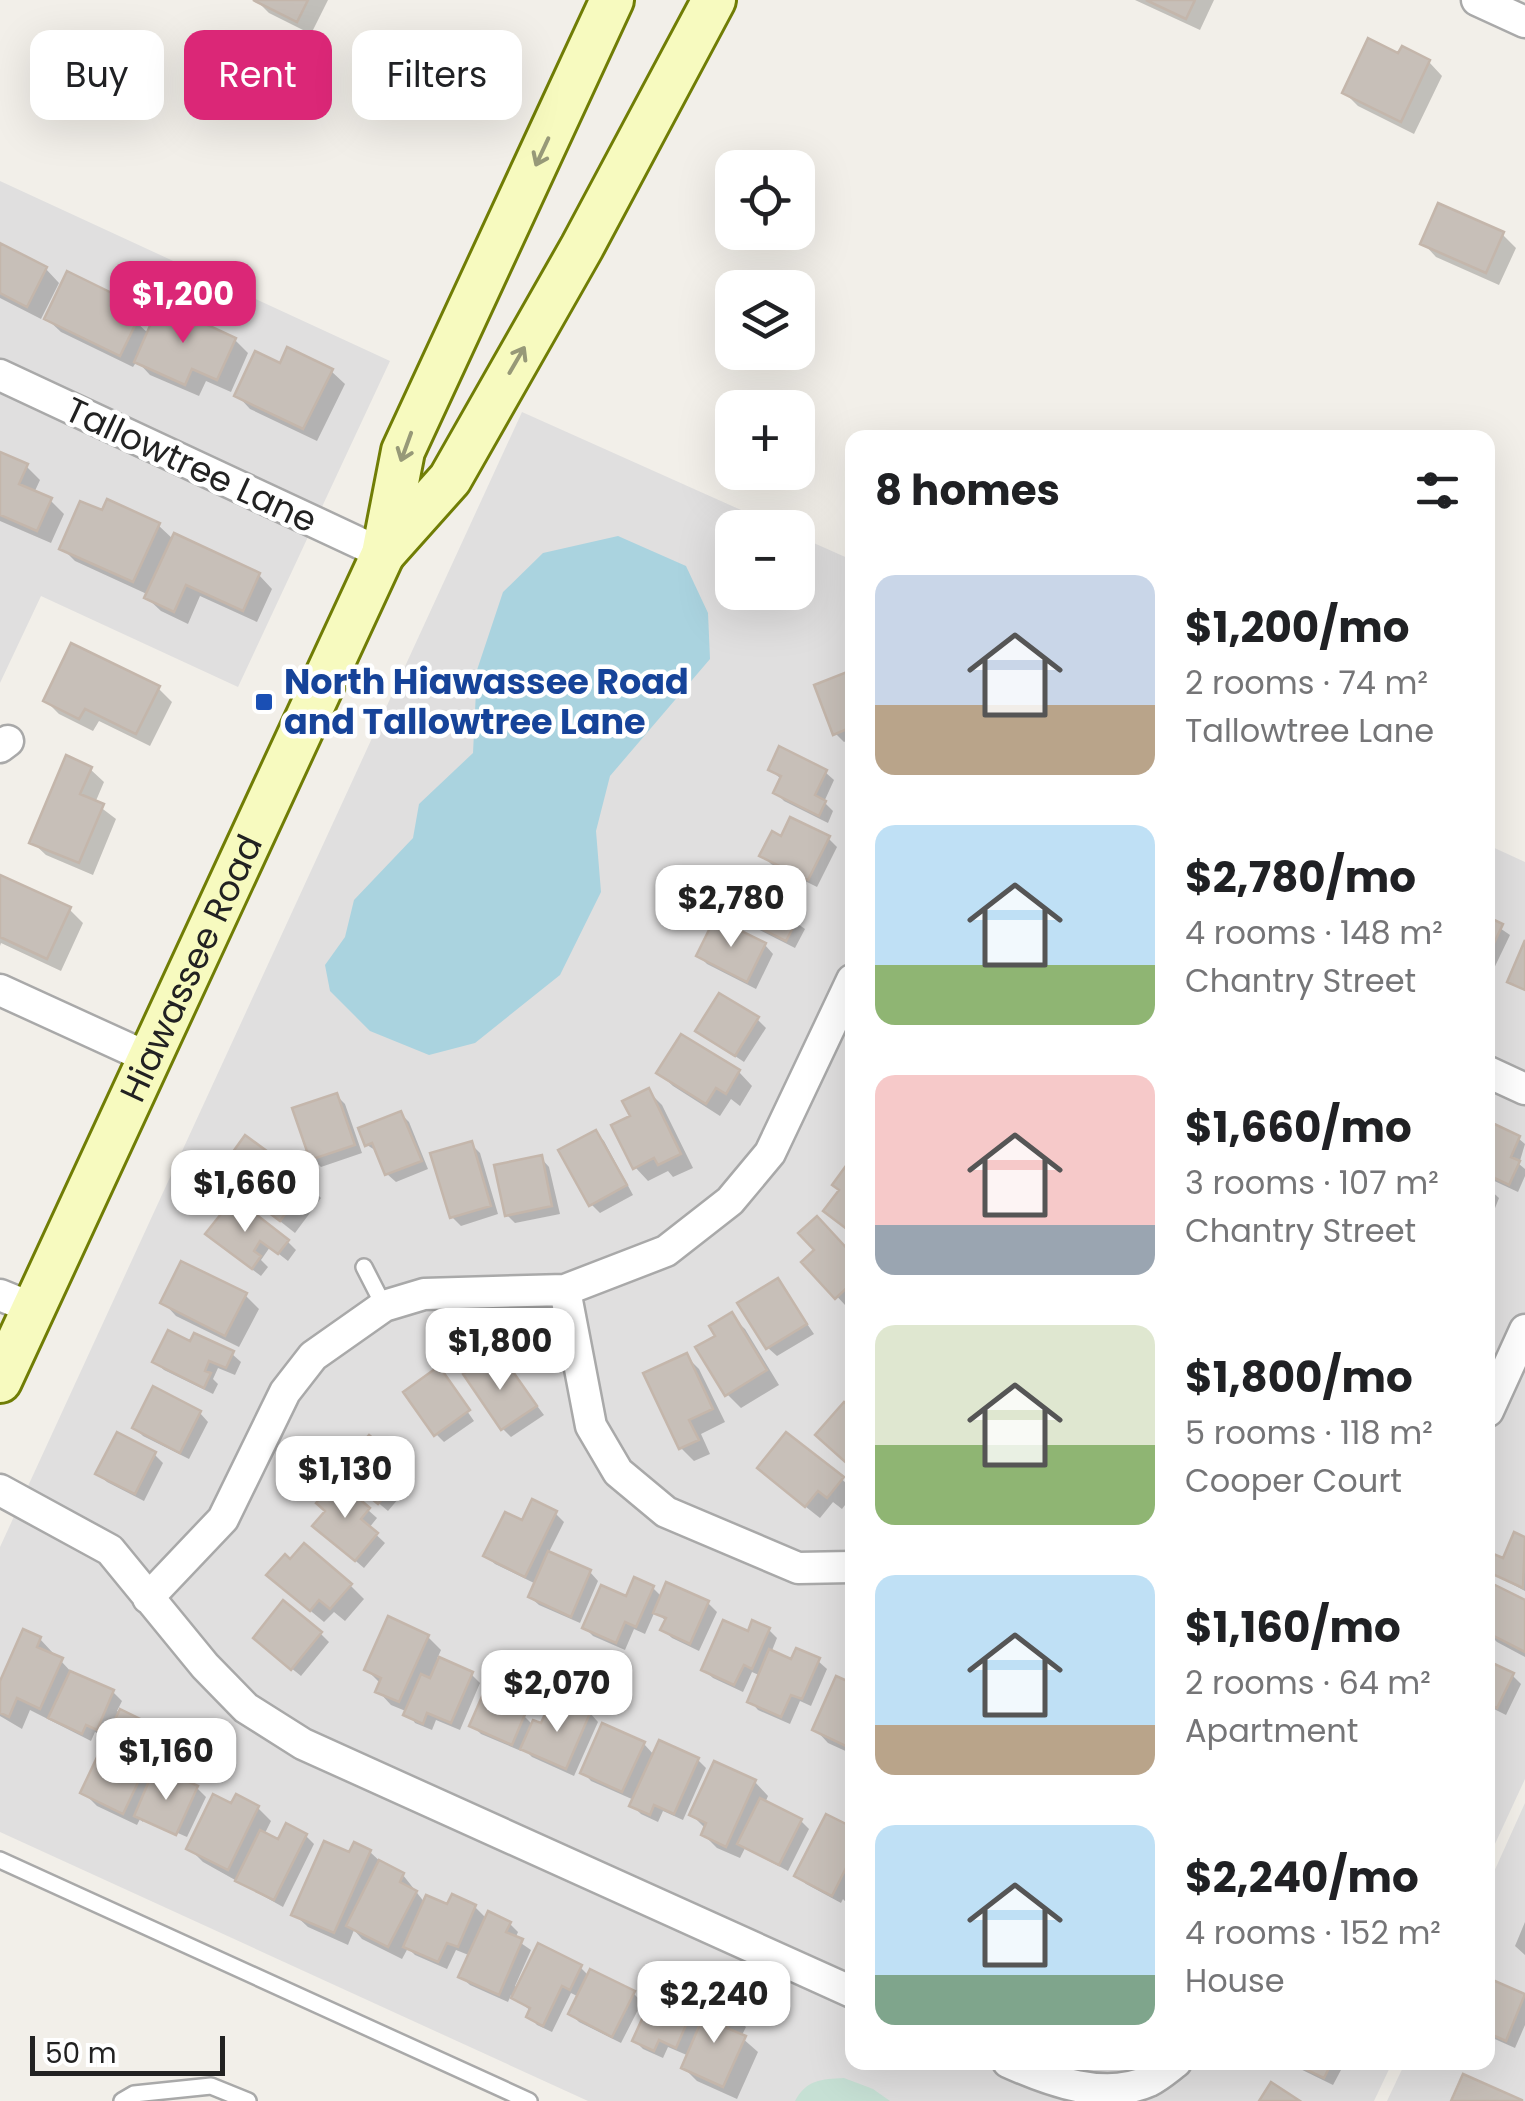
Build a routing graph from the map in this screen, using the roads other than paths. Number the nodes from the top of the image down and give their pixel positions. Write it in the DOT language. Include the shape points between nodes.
graph roads {
  1 [pos="612,0"];
  2 [pos="714,0"];
  3 [pos="1478,0"];
  4 [pos="1525,22"];
  5 [pos="0,376"];
  6 [pos="383,554"];
  7 [pos="0,990"];
  8 [pos="845,995"];
  9 [pos="149,1058"];
  10 [pos="1495,1075"];
  11 [pos="1525,1089"];
  12 [pos="364,1267"];
  13 [pos="565,1290"];
  14 [pos="16,1301"];
  15 [pos="384,1306"];
  16 [pos="1525,1330"];
  17 [pos="0,1381"];
  18 [pos="1495,1396"];
  19 [pos="0,1490"];
  20 [pos="845,1567"];
  21 [pos="148,1598"];
  22 [pos="0,1860"];
  23 [pos="845,1989"];
  24 [pos="1025,2070"];
  25 [pos="1164,2070"];
  26 [pos="122,2101"];
  27 [pos="248,2101"];
  28 [pos="529,2101"];
  1 -- 6 [label="main road, Hiawassee Road, one-way" via="403,451"];
  6 -- 2 [label="main road, Hiawassee Road, one-way" via="450,479"];
  3 -- 4 [label="street"];
  5 -- 6 [label="street, Tallowtree Lane"];
  6 -- 9 [label="main road, Hiawassee Road"];
  7 -- 9 [label="street"];
  8 -- 13 [label="street" via="770,1153 730,1202 666,1251"];
  9 -- 14 [label="main road, Hiawassee Road"];
  10 -- 11 [label="street"];
  12 -- 15 [label="lane"];
  13 -- 15 [label="street" via="424,1294"];
  13 -- 20 [label="street" via="592,1426 618,1472 666,1512 798,1568"];
  14 -- 17 [label="main road, Hiawassee Road"];
  15 -- 21 [label="street" via="313,1356 285,1392 223,1519"];
  16 -- 18 [label="street"];
  19 -- 21 [label="street" via="110,1550"];
  21 -- 23 [label="street" via="246,1708 303,1744"];
  22 -- 28 [label="lane"];
  24 -- 25 [label="street" via="1049,2081 1111,2090"];
  26 -- 27 [label="lane" via="210,2086"];
}
